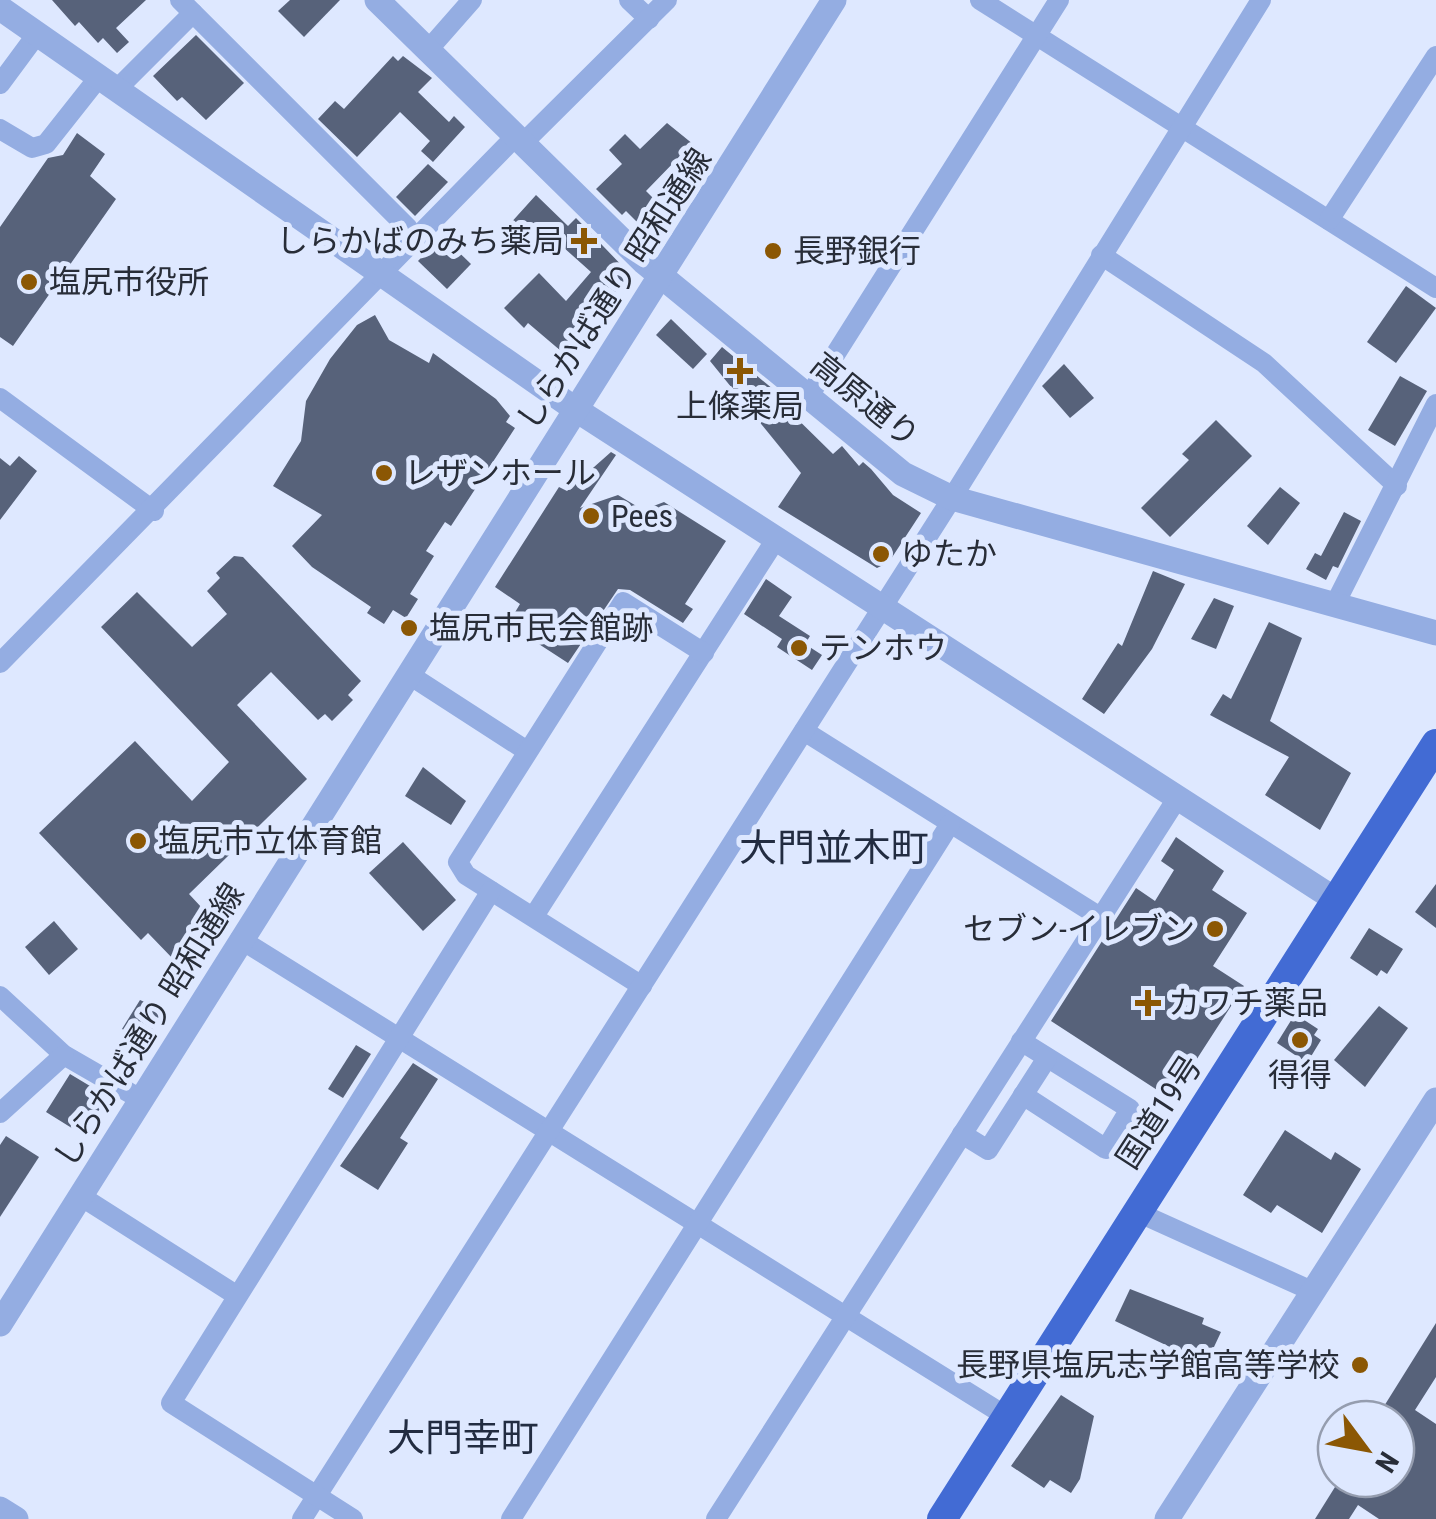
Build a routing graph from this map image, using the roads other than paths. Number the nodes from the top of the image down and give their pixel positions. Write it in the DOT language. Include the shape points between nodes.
graph roads {
  1 [pos="377,0"];
  2 [pos="472,0"];
  3 [pos="630,0"];
  4 [pos="668,0"];
  5 [pos="834,0"];
  6 [pos="980,0"];
  7 [pos="1058,0"];
  8 [pos="1262,0"];
  9 [pos="187,6"];
  10 [pos="0,8"];
  11 [pos="648,19"];
  12 [pos="37,34"];
  13 [pos="1036,36"];
  14 [pos="428,50"];
  15 [pos="1436,56"];
  16 [pos="108,83"];
  17 [pos="0,84"];
  18 [pos="1180,127"];
  19 [pos="0,129"];
  20 [pos="519,141"];
  21 [pos="1329,220"];
  22 [pos="408,228"];
  23 [pos="1101,255"];
  24 [pos="379,275"];
  25 [pos="662,276"];
  26 [pos="1436,288"];
  27 [pos="808,396"];
  28 [pos="0,398"];
  29 [pos="1436,404"];
  30 [pos="575,410"];
  31 [pos="1397,486"];
  32 [pos="952,498"];
  33 [pos="154,512"];
  34 [pos="776,539"];
  35 [pos="880,606"];
  36 [pos="1334,606"];
  37 [pos="1436,632"];
  38 [pos="704,653"];
  39 [pos="0,664"];
  40 [pos="408,674"];
  41 [pos="804,731"];
  42 [pos="1436,744"];
  43 [pos="527,751"];
  44 [pos="1178,797"];
  45 [pos="950,824"];
  46 [pos="491,890"];
  47 [pos="1336,900"];
  48 [pos="534,916"];
  49 [pos="1100,916"];
  50 [pos="240,939"];
  51 [pos="642,986"];
  52 [pos="0,996"];
  53 [pos="400,1037"];
  54 [pos="1021,1041"];
  55 [pos="64,1054"];
  56 [pos="1048,1058"];
  57 [pos="1023,1096"];
  58 [pos="142,1100"];
  59 [pos="1436,1100"];
  60 [pos="0,1113"];
  61 [pos="549,1132"];
  62 [pos="962,1134"];
  63 [pos="82,1197"];
  64 [pos="1137,1212"];
  65 [pos="699,1225"];
  66 [pos="1312,1291"];
  67 [pos="236,1295"];
  68 [pos="846,1316"];
  69 [pos="0,1324"];
  70 [pos="1009,1418"];
  71 [pos="316,1497"];
  72 [pos="0,1509"];
  73 [pos="16,1519"];
  74 [pos="302,1519"];
  75 [pos="353,1519"];
  76 [pos="512,1519"];
  77 [pos="716,1519"];
  78 [pos="942,1519"];
  79 [pos="1167,1519"];
  1 -- 14 [label="street, 高原通り"];
  2 -- 14 [label="street"];
  3 -- 11 [label="street"];
  4 -- 11 [label="street"];
  5 -- 25 [label="street, しらかば通り 昭和通線"];
  6 -- 13 [label="street"];
  7 -- 13 [label="street"];
  8 -- 18 [label="street"];
  9 -- 16 [label="street"];
  9 -- 22 [label="street"];
  10 -- 12 [label="street"];
  11 -- 20 [label="street"];
  12 -- 16 [label="street"];
  12 -- 17 [label="street"];
  13 -- 18 [label="street"];
  13 -- 27 [label="street"];
  14 -- 20 [label="street, 高原通り"];
  15 -- 21 [label="street"];
  16 -- 19 [label="street" via="46,144 32,148"];
  16 -- 24 [label="street"];
  18 -- 21 [label="street"];
  18 -- 23 [label="street"];
  20 -- 24 [label="street"];
  20 -- 25 [label="street, 高原通り"];
  21 -- 26 [label="street"];
  23 -- 31 [label="street" via="1264,363"];
  23 -- 32 [label="street"];
  24 -- 30 [label="street"];
  24 -- 33 [label="street"];
  25 -- 27 [label="street, 高原通り"];
  25 -- 30 [label="street, しらかば通り 昭和通線"];
  27 -- 32 [label="street, 高原通り" via="904,474"];
  28 -- 33 [label="street"];
  29 -- 31 [label="street"];
  30 -- 34 [label="street"];
  30 -- 40 [label="street, しらかば通り 昭和通線"];
  31 -- 36 [label="street"];
  32 -- 35 [label="street"];
  32 -- 36 [label="street, 高原通り"];
  33 -- 39 [label="street"];
  34 -- 35 [label="street"];
  34 -- 38 [label="street"];
  35 -- 41 [label="street"];
  35 -- 44 [label="street"];
  36 -- 37 [label="street, 高原通り"];
  38 -- 43 [label="street" via="624,602"];
  38 -- 48 [label="street"];
  40 -- 43 [label="street"];
  40 -- 50 [label="street, しらかば通り 昭和通線"];
  41 -- 45 [label="street"];
  41 -- 51 [label="street"];
  42 -- 47 [label="highway, 国道19号"];
  43 -- 46 [label="street" via="458,862"];
  44 -- 47 [label="street"];
  44 -- 49 [label="street"];
  45 -- 49 [label="street"];
  45 -- 65 [label="street"];
  46 -- 48 [label="street"];
  46 -- 53 [label="street"];
  47 -- 64 [label="highway, 国道19号"];
  48 -- 51 [label="street"];
  49 -- 54 [label="street"];
  50 -- 53 [label="street"];
  50 -- 58 [label="street, しらかば通り 昭和通線"];
  51 -- 61 [label="street"];
  52 -- 55 [label="street"];
  53 -- 61 [label="street"];
  53 -- 67 [label="street"];
  54 -- 56 [label="street"];
  54 -- 62 [label="street"];
  55 -- 58 [label="street"];
  55 -- 60 [label="street"];
  56 -- 57 [label="street"];
  56 -- 57 [label="street" via="1130,1110 1106,1149"];
  57 -- 62 [label="street" via="988,1150"];
  58 -- 63 [label="street, しらかば通り 昭和通線"];
  59 -- 66 [label="street"];
  61 -- 65 [label="street"];
  61 -- 71 [label="street"];
  62 -- 68 [label="street"];
  63 -- 67 [label="street"];
  63 -- 69 [label="street, しらかば通り 昭和通線"];
  64 -- 66 [label="street"];
  64 -- 70 [label="highway, 国道19号"];
  65 -- 68 [label="street"];
  65 -- 76 [label="street"];
  66 -- 79 [label="street"];
  67 -- 71 [label="street" via="171,1404"];
  68 -- 70 [label="street"];
  68 -- 77 [label="street"];
  70 -- 78 [label="highway, 国道19号"];
  71 -- 74 [label="street"];
  71 -- 75 [label="street"];
  72 -- 73 [label="street"];
}
